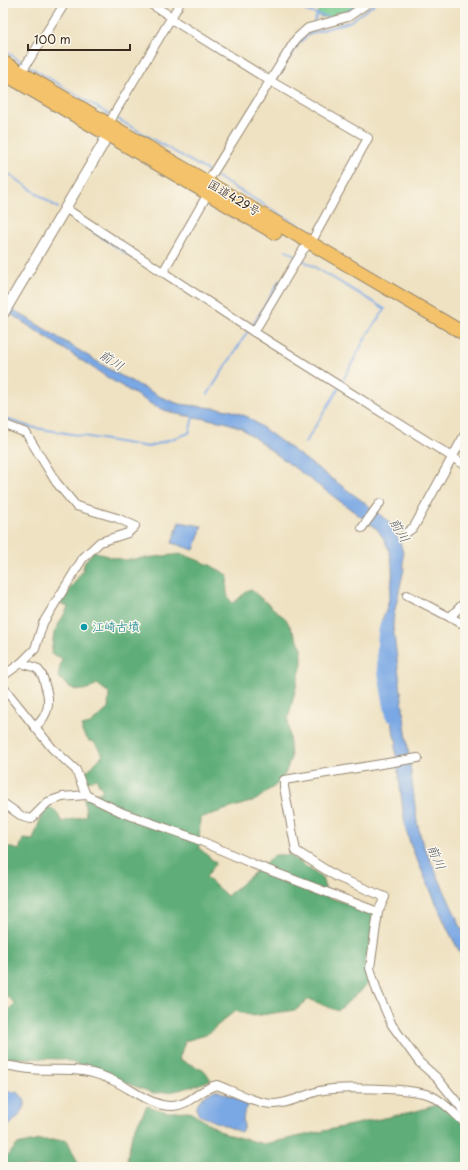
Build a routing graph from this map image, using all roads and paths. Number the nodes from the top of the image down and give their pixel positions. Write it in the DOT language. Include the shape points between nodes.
graph roads {
  1 [pos="66,3"];
  2 [pos="149,3"];
  3 [pos="180,3"];
  4 [pos="368,3"];
  5 [pos="171,18"];
  6 [pos="3,62"];
  7 [pos="3,73"];
  8 [pos="19,77"];
  9 [pos="270,81"];
  10 [pos="107,130"];
  11 [pos="207,188"];
  12 [pos="65,208"];
  13 [pos="303,252"];
  14 [pos="163,272"];
  15 [pos="3,314"];
  16 [pos="251,330"];
  17 [pos="465,334"];
  18 [pos="465,344"];
  19 [pos="3,424"];
  20 [pos="465,434"];
  21 [pos="454,457"];
  22 [pos="465,465"];
  23 [pos="380,504"];
  24 [pos="362,527"];
  25 [pos="406,533"];
  26 [pos="407,595"];
  27 [pos="465,602"];
  28 [pos="450,617"];
  29 [pos="465,624"];
  30 [pos="21,663"];
  31 [pos="3,676"];
  32 [pos="3,687"];
  33 [pos="35,727"];
  34 [pos="417,758"];
  35 [pos="86,795"];
  36 [pos="3,803"];
  37 [pos="378,912"];
  38 [pos="3,1065"];
  39 [pos="465,1112"];
  40 [pos="465,1123"];
  1 -- 8 [label="street"];
  2 -- 5 [label="street"];
  3 -- 5 [label="street"];
  4 -- 9 [label="street" via="341,20 308,28 296,39"];
  5 -- 9 [label="street"];
  5 -- 10 [label="street"];
  6 -- 8 [label="highway, 国道429号"];
  7 -- 8 [label="highway, 国道429号"];
  8 -- 10 [label="highway, 国道429号"];
  9 -- 11 [label="street"];
  9 -- 13 [label="street" via="368,138"];
  10 -- 11 [label="highway, 国道429号"];
  10 -- 12 [label="street" via="103,144"];
  11 -- 13 [label="highway, 国道429号"];
  11 -- 14 [label="street"];
  12 -- 14 [label="street"];
  12 -- 15 [label="street"];
  13 -- 16 [label="street"];
  13 -- 17 [label="highway, 国道429号"];
  13 -- 18 [label="highway, 国道429号"];
  14 -- 16 [label="street"];
  16 -- 21 [label="street"];
  19 -- 30 [label="street" via="26,433 56,482 76,506 135,526 128,533 100,542 83,558 43,623 35,649"];
  20 -- 21 [label="street"];
  21 -- 22 [label="street"];
  21 -- 25 [label="street" via="414,527"];
  23 -- 24 [label="street"];
  26 -- 28 [label="street"];
  27 -- 28 [label="street"];
  28 -- 29 [label="street"];
  30 -- 31 [label="street"];
  30 -- 33 [label="street" via="36,668 44,678 50,702 46,715"];
  32 -- 33 [label="street"];
  33 -- 35 [label="street" via="52,748 76,770"];
  34 -- 37 [label="street" via="284,780 296,850 337,877 385,897"];
  35 -- 36 [label="street" via="62,797 48,802 31,819 23,817"];
  35 -- 37 [label="street" via="123,813 194,838 253,864"];
  37 -- 39 [label="street" via="370,968 384,1010 416,1059 437,1078"];
  38 -- 40 [label="street" via="31,1069 72,1068 92,1072 151,1101 166,1105 184,1103 217,1085 274,1104 320,1091 362,1089 412,1092 433,1097"];
}
